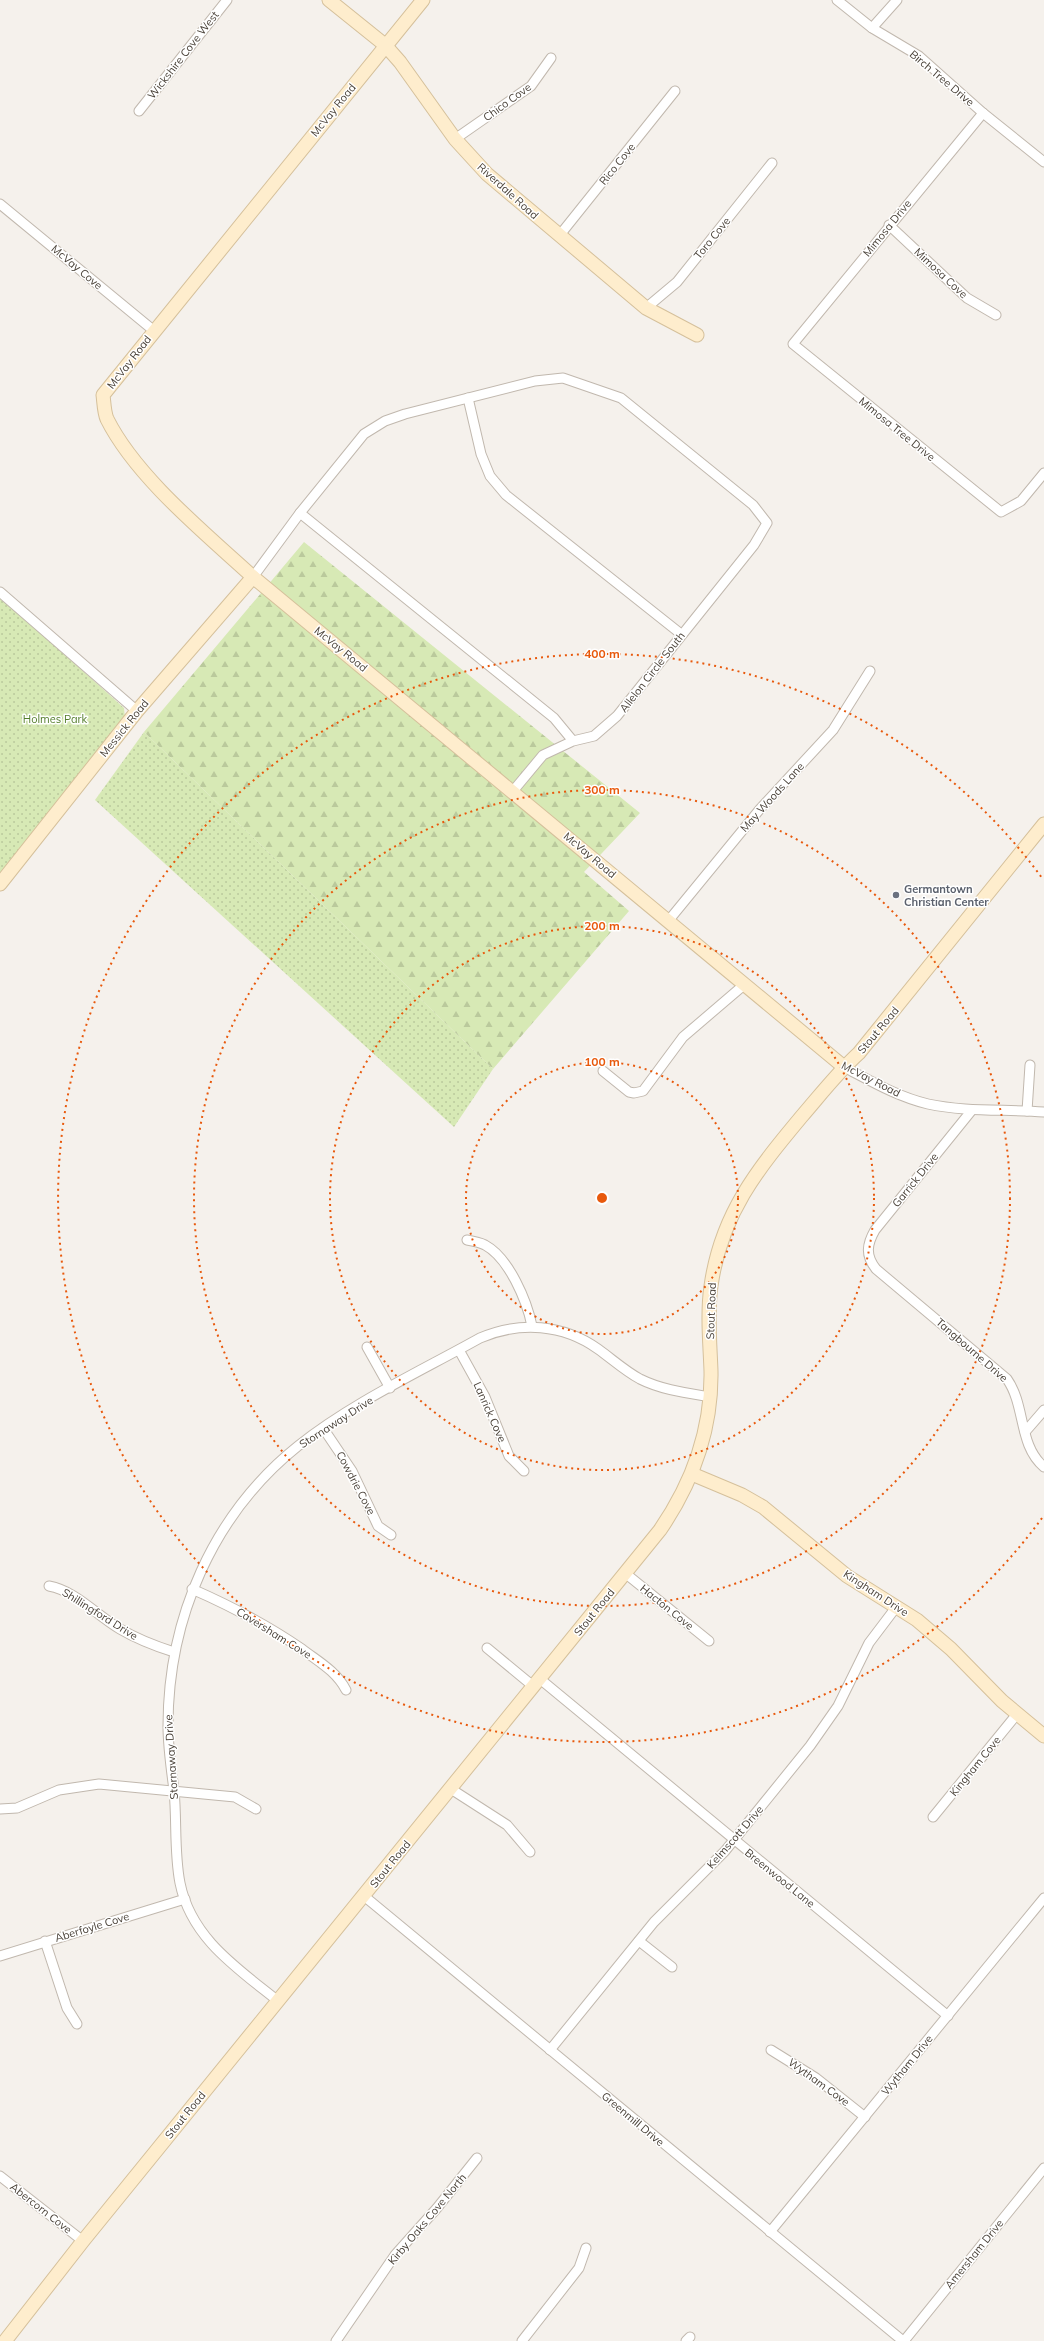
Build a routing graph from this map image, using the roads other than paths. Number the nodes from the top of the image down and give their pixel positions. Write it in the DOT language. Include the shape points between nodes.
graph roads {
  1 [pos="227,0"];
  2 [pos="330,0"];
  3 [pos="423,0"];
  4 [pos="837,0"];
  5 [pos="897,0"];
  6 [pos="872,28"];
  7 [pos="385,45"];
  8 [pos="551,58"];
  9 [pos="676,91"];
  10 [pos="139,111"];
  11 [pos="983,113"];
  12 [pos="455,139"];
  13 [pos="1044,162"];
  14 [pos="772,163"];
  15 [pos="0,204"];
  16 [pos="889,225"];
  17 [pos="559,236"];
  18 [pos="646,308"];
  19 [pos="996,315"];
  20 [pos="153,330"];
  21 [pos="697,335"];
  22 [pos="793,344"];
  23 [pos="468,398"];
  24 [pos="1044,473"];
  25 [pos="300,513"];
  26 [pos="253,577"];
  27 [pos="0,592"];
  28 [pos="681,634"];
  29 [pos="870,671"];
  30 [pos="137,711"];
  31 [pos="573,741"];
  32 [pos="513,791"];
  33 [pos="1044,824"];
  34 [pos="0,884"];
  35 [pos="669,920"];
  36 [pos="745,984"];
  37 [pos="1030,1065"];
  38 [pos="844,1067"];
  39 [pos="603,1071"];
  40 [pos="972,1110"];
  41 [pos="1027,1111"];
  42 [pos="1044,1112"];
  43 [pos="467,1240"];
  44 [pos="868,1254"];
  45 [pos="532,1326"];
  46 [pos="367,1347"];
  47 [pos="458,1350"];
  48 [pos="390,1388"];
  49 [pos="711,1397"];
  50 [pos="1044,1410"];
  51 [pos="323,1428"];
  52 [pos="1025,1432"];
  53 [pos="1044,1467"];
  54 [pos="524,1472"];
  55 [pos="692,1474"];
  56 [pos="390,1535"];
  57 [pos="626,1573"];
  58 [pos="49,1586"];
  59 [pos="192,1590"];
  60 [pos="897,1606"];
  61 [pos="709,1641"];
  62 [pos="487,1648"];
  63 [pos="174,1652"];
  64 [pos="537,1683"];
  65 [pos="346,1690"];
  66 [pos="1017,1714"];
  67 [pos="1044,1736"];
  68 [pos="451,1789"];
  69 [pos="174,1792"];
  70 [pos="0,1809"];
  71 [pos="256,1809"];
  72 [pos="933,1817"];
  73 [pos="734,1840"];
  74 [pos="530,1852"];
  75 [pos="364,1896"];
  76 [pos="1044,1898"];
  77 [pos="184,1899"];
  78 [pos="45,1941"];
  79 [pos="639,1941"];
  80 [pos="0,1956"];
  81 [pos="672,1967"];
  82 [pos="278,2001"];
  83 [pos="948,2016"];
  84 [pos="76,2024"];
  85 [pos="550,2050"];
  86 [pos="771,2050"];
  87 [pos="865,2117"];
  88 [pos="477,2158"];
  89 [pos="1044,2168"];
  90 [pos="0,2176"];
  91 [pos="770,2232"];
  92 [pos="83,2241"];
  93 [pos="586,2248"];
  94 [pos="5,2341"];
  95 [pos="336,2341"];
  96 [pos="522,2341"];
  97 [pos="904,2341"];
  1 -- 10 [label="street, Wickshire Cove West"];
  2 -- 7 [label="street, Riverdale Road"];
  3 -- 7 [label="street, McVay Road"];
  4 -- 6 [label="street, Birch Tree Drive"];
  5 -- 6 [label="street"];
  6 -- 11 [label="street, Birch Tree Drive" via="919,56"];
  7 -- 12 [label="street, Riverdale Road"];
  7 -- 20 [label="street, McVay Road"];
  8 -- 12 [label="street, Chico Cove" via="531,86"];
  9 -- 17 [label="street, Rico Cove"];
  11 -- 13 [label="street, Birch Tree Drive"];
  11 -- 16 [label="street, Mimosa Drive"];
  12 -- 17 [label="street, Riverdale Road" via="487,174"];
  14 -- 18 [label="street, Toro Cove" via="677,282"];
  15 -- 20 [label="street, McVay Cove"];
  16 -- 19 [label="street, Mimosa Cove" via="967,298"];
  16 -- 22 [label="street, Mimosa Drive"];
  17 -- 18 [label="street, Riverdale Road"];
  18 -- 21 [label="street, Riverdale Road"];
  20 -- 26 [label="street, McVay Road" via="103,395 106,418 127,450 165,495"];
  22 -- 24 [label="street, Mimosa Tree Drive" via="1001,512 1021,501"];
  23 -- 25 [label="street" via="385,421 364,434"];
  23 -- 28 [label="street" via="483,459 490,476 506,495"];
  23 -- 28 [label="street, Allelon Circle South" via="535,381 563,378 621,398 753,504 767,523 754,545"];
  25 -- 26 [label="street"];
  25 -- 31 [label="street" via="554,718"];
  26 -- 30 [label="street, Messick Road"];
  26 -- 32 [label="street, McVay Road"];
  27 -- 30 [label="street"];
  28 -- 31 [label="street, Allelon Circle South" via="617,716 594,736"];
  29 -- 35 [label="street, May Woods Lane" via="833,730 760,809"];
  30 -- 34 [label="street, Messick Road"];
  31 -- 32 [label="street, Allelon Circle South" via="543,756"];
  32 -- 35 [label="street, McVay Road"];
  33 -- 38 [label="street, Stout Road" via="913,988 859,1053"];
  35 -- 36 [label="street, McVay Road"];
  36 -- 38 [label="street, McVay Road"];
  36 -- 39 [label="street" via="684,1037 643,1091 629,1092"];
  37 -- 41 [label="street"];
  38 -- 40 [label="street, McVay Road" via="927,1104"];
  38 -- 49 [label="street, Stout Road" via="757,1172 726,1225 710,1288"];
  40 -- 41 [label="street, McVay Road"];
  40 -- 44 [label="street, Garrick Drive" via="875,1230 868,1246"];
  41 -- 42 [label="street, McVay Road"];
  43 -- 45 [label="street" via="485,1245 500,1258 526,1303"];
  44 -- 52 [label="street, Tangbourne Drive" via="876,1269 1005,1376 1012,1389"];
  45 -- 47 [label="street, Stornaway Drive" via="518,1326 492,1333"];
  45 -- 49 [label="street, Stornaway Drive" via="561,1331 577,1337 642,1380 668,1390"];
  46 -- 48 [label="street"];
  47 -- 48 [label="street, Stornaway Drive"];
  47 -- 54 [label="street, Lanrick Cove" via="485,1396 509,1456"];
  48 -- 51 [label="street, Stornaway Drive"];
  49 -- 55 [label="street, Stout Road" via="706,1430"];
  50 -- 52 [label="street"];
  51 -- 56 [label="street, Cowdrie Cove" via="352,1471 378,1526"];
  51 -- 59 [label="street, Stornaway Drive" via="282,1459 250,1492 213,1547"];
  52 -- 53 [label="street, Tangbourne Drive" via="1031,1453"];
  55 -- 57 [label="street, Stout Road" via="672,1513"];
  55 -- 60 [label="street, Kingham Drive" via="742,1495 763,1507 847,1576"];
  57 -- 61 [label="street, Hacton Cove"];
  57 -- 64 [label="street, Stout Road"];
  58 -- 63 [label="street, Shillingford Drive" via="64,1590 130,1635"];
  59 -- 63 [label="street, Stornaway Drive"];
  59 -- 65 [label="street, Caversham Cove" via="233,1607 273,1630 335,1673"];
  60 -- 66 [label="street, Kingham Drive" via="951,1649 989,1690"];
  60 -- 73 [label="street, Kelmscott Drive" via="869,1644 838,1706 821,1733"];
  62 -- 64 [label="street, Breenwood Lane"];
  63 -- 69 [label="street, Stornaway Drive" via="168,1722"];
  64 -- 68 [label="street, Stout Road"];
  64 -- 73 [label="street, Breenwood Lane"];
  66 -- 67 [label="street, Kingham Drive"];
  66 -- 72 [label="street, Kingham Cove"];
  68 -- 74 [label="street" via="507,1825"];
  68 -- 75 [label="street, Stout Road"];
  69 -- 70 [label="street" via="84,1785 50,1793 17,1808"];
  69 -- 71 [label="street" via="235,1798"];
  69 -- 77 [label="street, Stornaway Drive" via="179,1869"];
  73 -- 79 [label="street, Kelmscott Drive" via="713,1865 668,1907"];
  73 -- 83 [label="street, Breenwood Lane"];
  75 -- 82 [label="street, Stout Road"];
  75 -- 85 [label="street, Greenmill Drive"];
  76 -- 83 [label="street, Wytham Drive"];
  77 -- 78 [label="street, Aberfoyle Cove"];
  77 -- 82 [label="street, Stornaway Drive" via="195,1923 211,1945"];
  78 -- 80 [label="street, Aberfoyle Cove"];
  78 -- 84 [label="street" via="67,2008"];
  79 -- 81 [label="street"];
  79 -- 85 [label="street, Kelmscott Drive"];
  82 -- 92 [label="street, Stout Road"];
  83 -- 87 [label="street, Wytham Drive"];
  85 -- 91 [label="street, Greenmill Drive"];
  86 -- 87 [label="street, Wytham Cove" via="816,2078"];
  87 -- 91 [label="street, Wytham Drive"];
  88 -- 95 [label="street, Kirby Oaks Cove North" via="396,2255"];
  89 -- 97 [label="street, Amersham Drive"];
  90 -- 92 [label="street, Abercorn Cove"];
  91 -- 97 [label="street, Greenmill Drive"];
  92 -- 94 [label="street, Stout Road"];
  93 -- 96 [label="street" via="579,2268"];
}
